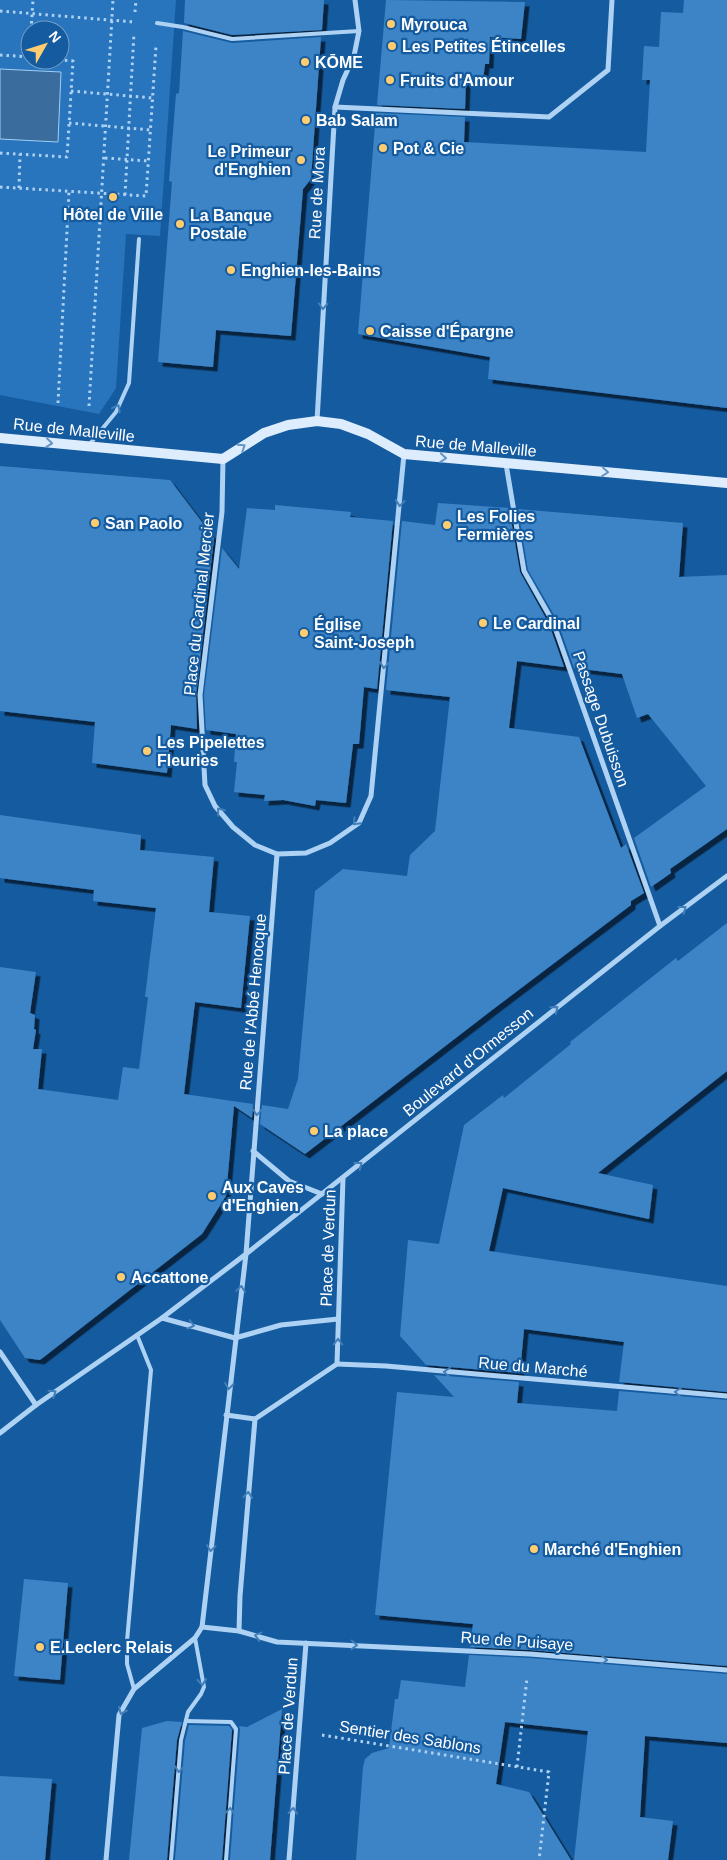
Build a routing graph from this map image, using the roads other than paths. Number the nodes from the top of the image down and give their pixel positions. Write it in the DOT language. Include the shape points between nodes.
graph roads {
  1 [pos="355,0"];
  2 [pos="612,0"];
  3 [pos="158,23"];
  4 [pos="359,31"];
  5 [pos="335,107"];
  6 [pos="139,238"];
  7 [pos="317,421"];
  8 [pos="0,438"];
  9 [pos="87,446"];
  10 [pos="404,454"];
  11 [pos="223,459"];
  12 [pos="506,464"];
  13 [pos="727,483"];
  14 [pos="277,854"];
  15 [pos="727,876"];
  16 [pos="660,926"];
  17 [pos="253,1151"];
  18 [pos="343,1178"];
  19 [pos="322,1194"];
  20 [pos="246,1254"];
  21 [pos="162,1318"];
  22 [pos="338,1319"];
  23 [pos="137,1335"];
  24 [pos="235,1338"];
  25 [pos="0,1352"];
  26 [pos="338,1364"];
  27 [pos="727,1396"];
  28 [pos="36,1405"];
  29 [pos="226,1415"];
  30 [pos="255,1419"];
  31 [pos="0,1433"];
  32 [pos="202,1627"];
  33 [pos="239,1631"];
  34 [pos="195,1638"];
  35 [pos="306,1642"];
  36 [pos="727,1670"];
  37 [pos="134,1689"];
  38 [pos="186,1721"];
  39 [pos="106,1860"];
  40 [pos="171,1860"];
  41 [pos="226,1860"];
  42 [pos="289,1860"];
  1 -- 4 [label="street, Rue de Mora"];
  2 -- 5 [label="street" via="608,70 549,117"];
  3 -- 4 [label="lane" via="232,39"];
  4 -- 5 [label="street, Rue de Mora" via="354,56"];
  5 -- 7 [label="street, Rue de Mora, one-way"];
  9 -- 6 [label="lane, one-way" via="116,412 128,383"];
  7 -- 10 [label="main road, Rue de Malleville" via="342,424"];
  11 -- 7 [label="main road, Rue de Malleville, one-way" via="264,433 288,425"];
  8 -- 9 [label="main road, Rue de Malleville, one-way"];
  9 -- 11 [label="main road, Rue de Malleville"];
  10 -- 12 [label="main road, Rue de Malleville, one-way"];
  10 -- 14 [label="street, Place du Cardinal Mercier, one-way" via="372,796 359,823 330,843 306,853"];
  14 -- 11 [label="street, Place du Cardinal Mercier, one-way" via="255,845 233,827 215,806 205,785 200,694 222,512"];
  12 -- 13 [label="main road, Rue de Malleville, one-way"];
  12 -- 16 [label="street, Passage Dubuisson" via="524,571 554,622"];
  14 -- 17 [label="street, Rue de l'Abbé Henocque, one-way"];
  16 -- 15 [label="street, Boulevard d'Ormesson, one-way"];
  18 -- 16 [label="street, Boulevard d'Ormesson, one-way"];
  17 -- 19 [label="street" via="289,1181"];
  17 -- 20 [label="street, Rue de l'Abbé Henocque"];
  18 -- 19 [label="street, Boulevard d'Ormesson"];
  18 -- 22 [label="street, Place de Verdun"];
  19 -- 20 [label="street, Boulevard d'Ormesson"];
  20 -- 21 [label="street, Boulevard d'Ormesson"];
  24 -- 20 [label="street, one-way"];
  21 -- 23 [label="street, Boulevard d'Ormesson"];
  21 -- 24 [label="street, one-way"];
  22 -- 24 [label="street, Place de Verdun" via="281,1325"];
  26 -- 22 [label="street, Place de Verdun, one-way"];
  28 -- 23 [label="street, Boulevard d'Ormesson, one-way"];
  23 -- 37 [label="lane" via="151,1370 127,1642 127,1664"];
  24 -- 29 [label="street, one-way"];
  25 -- 28 [label="street"];
  27 -- 26 [label="street, Rue du Marché, one-way"];
  26 -- 30 [label="street"];
  28 -- 31 [label="street, Boulevard d'Ormesson"];
  29 -- 30 [label="street"];
  29 -- 32 [label="street, one-way"];
  33 -- 30 [label="street, one-way"];
  32 -- 33 [label="street, Place de Verdun"];
  32 -- 34 [label="street"];
  35 -- 33 [label="street, Place de Verdun, one-way" via="277,1642"];
  34 -- 37 [label="street"];
  34 -- 38 [label="lane, one-way" via="204,1687"];
  35 -- 36 [label="street, Rue de Puisaye, one-way" via="530,1654"];
  42 -- 35 [label="street, Place de Verdun, one-way"];
  37 -- 39 [label="street, one-way" via="119,1715"];
  38 -- 40 [label="lane, one-way" via="181,1740"];
  41 -- 38 [label="lane, one-way" via="236,1729 231,1722"];
}
